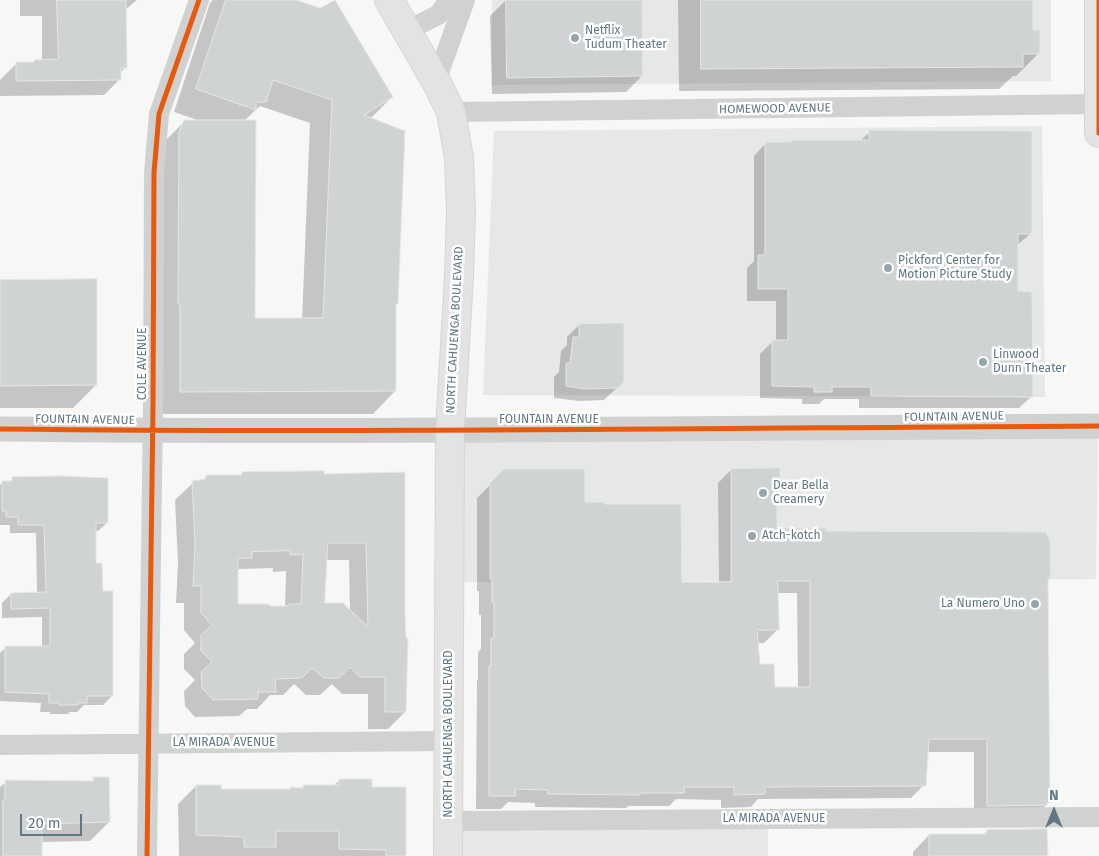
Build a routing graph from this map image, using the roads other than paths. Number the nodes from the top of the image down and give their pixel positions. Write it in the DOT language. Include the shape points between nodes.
graph roads {
  1 [pos="199,0"];
  2 [pos="388,0"];
  3 [pos="449,0"];
  4 [pos="465,0"];
  5 [pos="1099,0"];
  6 [pos="406,31"];
  7 [pos="436,81"];
  8 [pos="1099,104"];
  9 [pos="451,112"];
  10 [pos="1099,133"];
  11 [pos="1099,426"];
  12 [pos="0,429"];
  13 [pos="450,430"];
  14 [pos="153,431"];
  15 [pos="449,742"];
  16 [pos="0,744"];
  17 [pos="148,744"];
  18 [pos="1099,817"];
  19 [pos="449,821"];
  20 [pos="147,856"];
  21 [pos="448,856"];
  1 -- 14 [label="street, COLE AVENUE" via="159,114 154,173"];
  2 -- 6 [label="main road, NORTH CAHUENGA BOULEVARD"];
  3 -- 6 [label="street" via="438,15"];
  4 -- 7 [label="street"];
  5 -- 8 [label="main road"];
  6 -- 7 [label="main road, NORTH CAHUENGA BOULEVARD"];
  7 -- 9 [label="main road, NORTH CAHUENGA BOULEVARD"];
  8 -- 9 [label="street, HOMEWOOD AVENUE"];
  8 -- 10 [label="main road"];
  9 -- 13 [label="main road, NORTH CAHUENGA BOULEVARD" via="459,158 460,211"];
  11 -- 13 [label="street, FOUNTAIN AVENUE"];
  12 -- 14 [label="street, FOUNTAIN AVENUE"];
  13 -- 14 [label="street, FOUNTAIN AVENUE"];
  13 -- 15 [label="main road, NORTH CAHUENGA BOULEVARD"];
  14 -- 17 [label="street, COLE AVENUE"];
  15 -- 17 [label="street, LA MIRADA AVENUE"];
  15 -- 19 [label="main road, NORTH CAHUENGA BOULEVARD"];
  16 -- 17 [label="street, LA MIRADA AVENUE"];
  17 -- 20 [label="street, COLE AVENUE"];
  18 -- 19 [label="street, LA MIRADA AVENUE"];
  19 -- 21 [label="main road, NORTH CAHUENGA BOULEVARD"];
}
